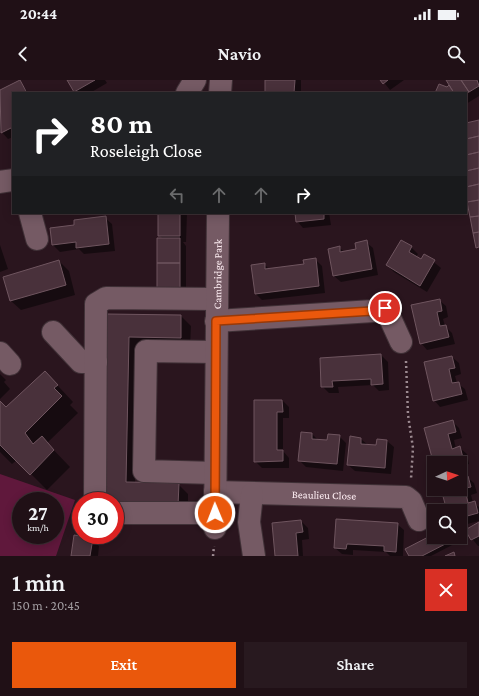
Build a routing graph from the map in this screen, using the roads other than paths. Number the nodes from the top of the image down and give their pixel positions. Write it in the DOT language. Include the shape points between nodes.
graph roads {
  1 [pos="195,80"];
  2 [pos="221,80"];
  3 [pos="188,92"];
  4 [pos="220,92"];
  5 [pos="12,180"];
  6 [pos="0,182"];
  7 [pos="30,214"];
  8 [pos="218,214"];
  9 [pos="37,239"];
  10 [pos="217,298"];
  11 [pos="216,321"];
  12 [pos="53,332"];
  13 [pos="401,342"];
  14 [pos="216,352"];
  15 [pos="96,362"];
  16 [pos="95,492"];
  17 [pos="252,494"];
  18 [pos="215,501"];
  19 [pos="124,512"];
  20 [pos="419,520"];
  21 [pos="254,556"];
  1 -- 3 [label="street"];
  2 -- 4 [label="street"];
  5 -- 6 [label="street"];
  7 -- 9 [label="street"];
  8 -- 10 [label="street, Cambridge Park"];
  10 -- 11 [label="street, Cambridge Park"];
  10 -- 15 [label="street" via="106,298 96,304"];
  11 -- 13 [label="street" via="366,312 383,301"];
  11 -- 14 [label="street, Cambridge Park"];
  12 -- 15 [label="street" via="81,362"];
  14 -- 18 [label="street, Cambridge Park"];
  14 -- 18 [label="street" via="146,351 144,471"];
  15 -- 16 [label="street"];
  17 -- 18 [label="street, Beaulieu Close"];
  17 -- 20 [label="street, Beaulieu Close" via="406,497 411,501"];
  17 -- 21 [label="street" via="249,522"];
  18 -- 19 [label="street"];
}
